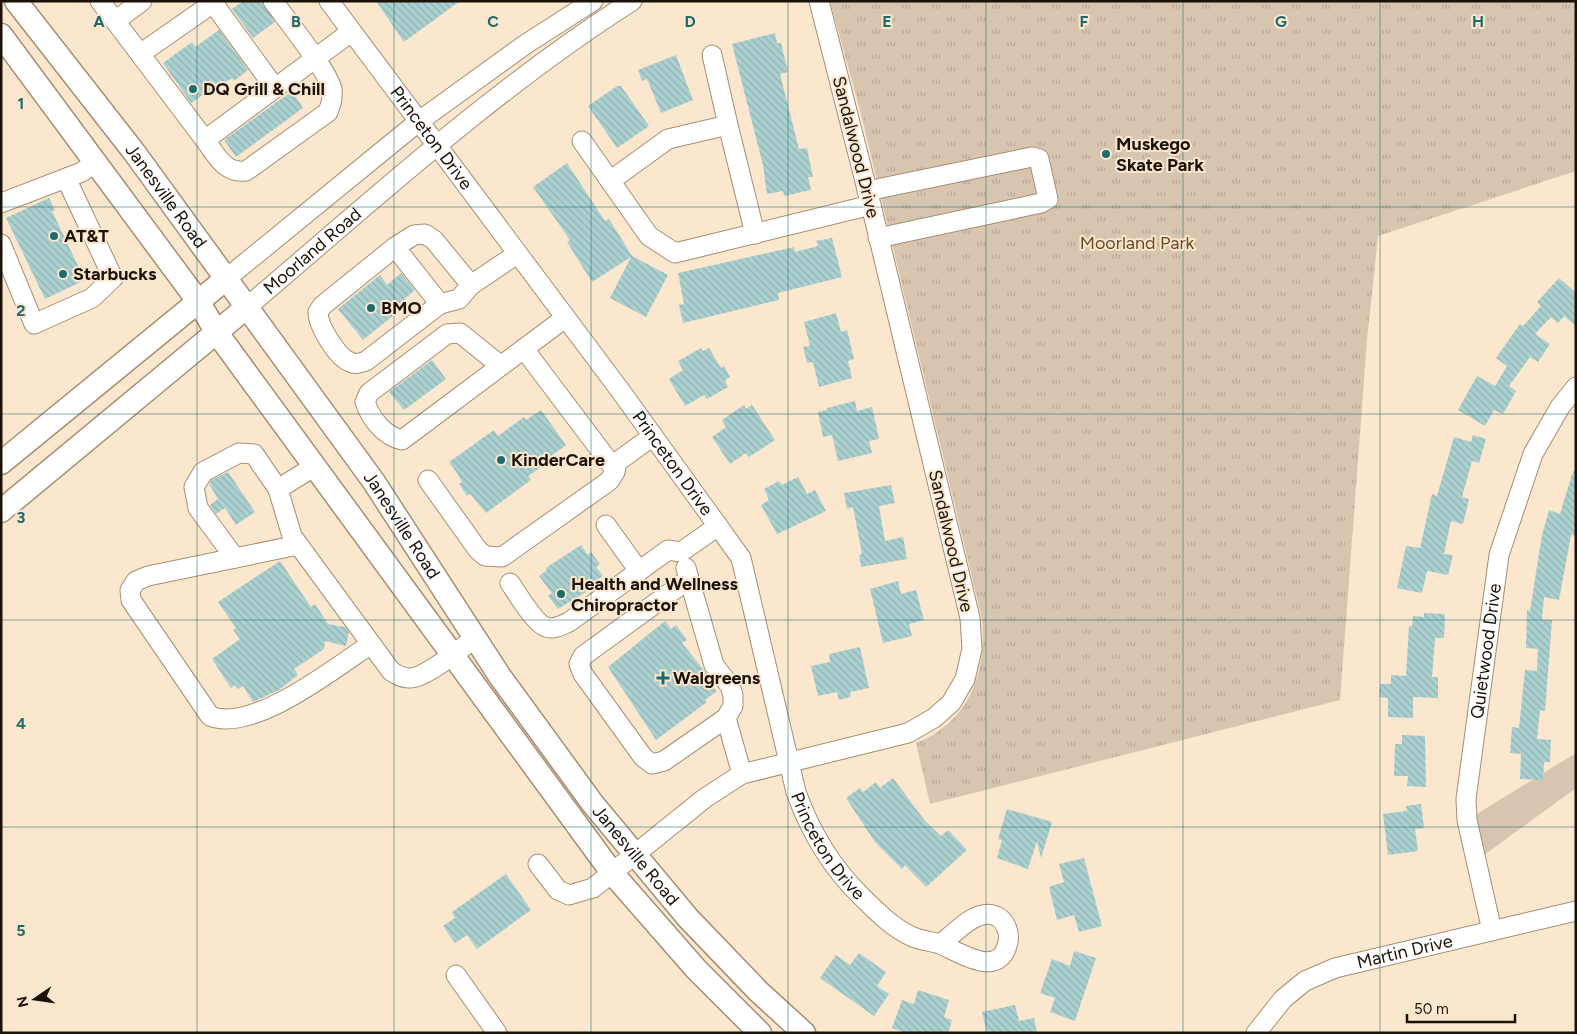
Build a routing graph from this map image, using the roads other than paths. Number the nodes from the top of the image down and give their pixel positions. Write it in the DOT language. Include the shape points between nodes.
graph roads {
  1 [pos="16,1"];
  2 [pos="100,1"];
  3 [pos="142,1"];
  4 [pos="273,1"];
  5 [pos="329,1"];
  6 [pos="593,1"];
  7 [pos="632,1"];
  8 [pos="819,1"];
  9 [pos="214,2"];
  10 [pos="115,21"];
  11 [pos="351,32"];
  12 [pos="1,35"];
  13 [pos="140,54"];
  14 [pos="712,55"];
  15 [pos="314,59"];
  16 [pos="275,88"];
  17 [pos="418,122"];
  18 [pos="728,125"];
  19 [pos="205,140"];
  20 [pos="582,141"];
  21 [pos="436,146"];
  22 [pos="95,162"];
  23 [pos="66,178"];
  24 [pos="610,181"];
  25 [pos="869,198"];
  26 [pos="1,203"];
  27 [pos="755,234"];
  28 [pos="878,238"];
  29 [pos="1,244"];
  30 [pos="395,247"];
  31 [pos="517,254"];
  32 [pos="227,278"];
  33 [pos="471,285"];
  34 [pos="198,302"];
  35 [pos="440,304"];
  36 [pos="247,307"];
  37 [pos="565,318"];
  38 [pos="217,333"];
  39 [pos="524,349"];
  40 [pos="501,366"];
  41 [pos="1576,387"];
  42 [pos="653,436"];
  43 [pos="1,462"];
  44 [pos="617,462"];
  45 [pos="315,466"];
  46 [pos="428,480"];
  47 [pos="278,489"];
  48 [pos="1,511"];
  49 [pos="606,525"];
  50 [pos="718,526"];
  51 [pos="298,545"];
  52 [pos="681,552"];
  53 [pos="235,558"];
  54 [pos="639,571"];
  55 [pos="689,579"];
  56 [pos="510,583"];
  57 [pos="475,638"];
  58 [pos="371,644"];
  59 [pos="454,654"];
  60 [pos="726,718"];
  61 [pos="789,762"];
  62 [pos="742,774"];
  63 [pos="634,856"];
  64 [pos="538,864"];
  65 [pos="613,874"];
  66 [pos="1576,911"];
  67 [pos="1492,931"];
  68 [pos="941,944"];
  69 [pos="456,975"];
  70 [pos="497,1033"];
  71 [pos="760,1033"];
  72 [pos="804,1033"];
  73 [pos="1256,1033"];
  1 -- 32 [label="main road, Janesville Road"];
  2 -- 10 [label="street"];
  3 -- 10 [label="street"];
  4 -- 15 [label="street"];
  5 -- 11 [label="street, Princeton Drive"];
  6 -- 17 [label="street, Moorland Road" via="526,44"];
  7 -- 21 [label="street, Moorland Road" via="545,61"];
  8 -- 25 [label="street, Sandalwood Drive"];
  9 -- 13 [label="street"];
  9 -- 16 [label="street"];
  10 -- 13 [label="street"];
  11 -- 15 [label="street"];
  11 -- 17 [label="street, Princeton Drive"];
  12 -- 22 [label="main road, Janesville Road"];
  13 -- 19 [label="street"];
  14 -- 18 [label="street"];
  15 -- 16 [label="street"];
  15 -- 19 [label="street" via="332,88 333,101 328,112 246,171 227,169"];
  16 -- 19 [label="street"];
  17 -- 21 [label="street, Princeton Drive"];
  17 -- 32 [label="street, Moorland Road"];
  18 -- 24 [label="street" via="668,139"];
  18 -- 27 [label="street"];
  20 -- 24 [label="street"];
  21 -- 31 [label="street, Princeton Drive"];
  21 -- 36 [label="street, Moorland Road"];
  22 -- 23 [label="street"];
  22 -- 34 [label="main road, Janesville Road"];
  23 -- 26 [label="street"];
  23 -- 29 [label="street" via="113,278 92,298 34,324"];
  24 -- 27 [label="street" via="648,236 675,253"];
  25 -- 27 [label="street"];
  25 -- 28 [label="street, Sandalwood Drive"];
  25 -- 28 [label="street" via="1032,157 1039,159 1048,199 1041,203"];
  28 -- 61 [label="street, Sandalwood Drive" via="970,618 972,649 965,679 951,702 934,718 908,733"];
  30 -- 33 [label="street" via="404,239 425,234 434,240"];
  30 -- 35 [label="street"];
  30 -- 35 [label="street" via="318,312 318,321 343,358 357,364 366,361"];
  31 -- 33 [label="street"];
  31 -- 37 [label="street, Princeton Drive"];
  32 -- 34 [label="main road, Moorland Road"];
  32 -- 36 [label="main road, Janesville Road"];
  33 -- 35 [label="street" via="459,299"];
  34 -- 38 [label="main road, Janesville Road"];
  34 -- 43 [label="main road, Moorland Road"];
  36 -- 38 [label="main road, Moorland Road"];
  36 -- 57 [label="main road, Janesville Road" via="374,482"];
  37 -- 39 [label="street"];
  37 -- 42 [label="street, Princeton Drive"];
  38 -- 45 [label="main road, Janesville Road"];
  38 -- 48 [label="main road, Moorland Road"];
  39 -- 40 [label="street"];
  39 -- 44 [label="street" via="603,455 610,463"];
  40 -- 40 [label="street" via="402,440 385,433 365,402 369,394 447,334 460,333"];
  41 -- 67 [label="street, Quietwood Drive" via="1560,407 1533,454 1499,555 1466,799 1467,820"];
  42 -- 44 [label="street"];
  42 -- 50 [label="street, Princeton Drive"];
  44 -- 46 [label="street" via="609,481 502,557 485,556 478,550"];
  45 -- 47 [label="street"];
  45 -- 59 [label="main road, Janesville Road"];
  47 -- 51 [label="street" via="292,536"];
  47 -- 53 [label="street" via="254,454 239,453 203,472 194,487 198,508"];
  49 -- 54 [label="street"];
  50 -- 52 [label="street"];
  50 -- 61 [label="street, Princeton Drive" via="741,558"];
  51 -- 53 [label="street"];
  51 -- 58 [label="street"];
  52 -- 54 [label="street" via="668,550"];
  52 -- 55 [label="street"];
  53 -- 58 [label="street" via="148,576 136,581 130,590 134,606 210,716 217,719 240,717 279,705"];
  54 -- 56 [label="street" via="558,627 545,627 537,621"];
  55 -- 60 [label="street" via="714,665 733,695 733,706"];
  55 -- 60 [label="street" via="583,656 580,664 583,674 643,757 652,764 664,761"];
  57 -- 59 [label="street"];
  57 -- 63 [label="main road, Janesville Road" via="498,675"];
  58 -- 59 [label="street" via="391,671 410,678"];
  59 -- 65 [label="main road, Janesville Road"];
  60 -- 62 [label="street"];
  61 -- 62 [label="street, Sandalwood Drive"];
  61 -- 68 [label="street, Princeton Drive" via="803,810 838,870 861,896 904,933"];
  62 -- 63 [label="street, Sandalwood Drive" via="705,798"];
  63 -- 65 [label="street, Sandalwood Drive"];
  63 -- 72 [label="main road, Janesville Road" via="758,992"];
  64 -- 65 [label="street, Sandalwood Drive" via="558,890 568,895 593,888"];
  65 -- 71 [label="main road, Janesville Road" via="696,969"];
  66 -- 67 [label="street, Martin Drive"];
  67 -- 73 [label="street, Martin Drive" via="1335,968 1305,981 1283,1000"];
  69 -- 70 [label="street"];
}
